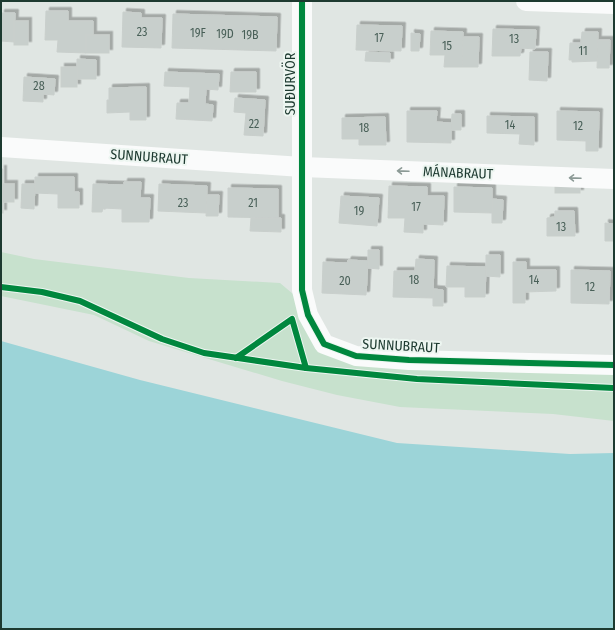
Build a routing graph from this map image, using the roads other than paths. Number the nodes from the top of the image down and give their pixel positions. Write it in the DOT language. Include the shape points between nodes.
graph roads {
  1 [pos="302,1"];
  2 [pos="526,1"];
  3 [pos="614,4"];
  4 [pos="1,147"];
  5 [pos="302,167"];
  6 [pos="614,180"];
  7 [pos="614,365"];
  1 -- 5 [label="street, SUÐURVÖR"];
  2 -- 3 [label="street"];
  4 -- 5 [label="street, SUNNUBRAUT"];
  6 -- 5 [label="street, MÁNABRAUT, one-way"];
  5 -- 7 [label="street, SUNNUBRAUT" via="302,290 308,315 324,344 356,356 394,359"];
}
